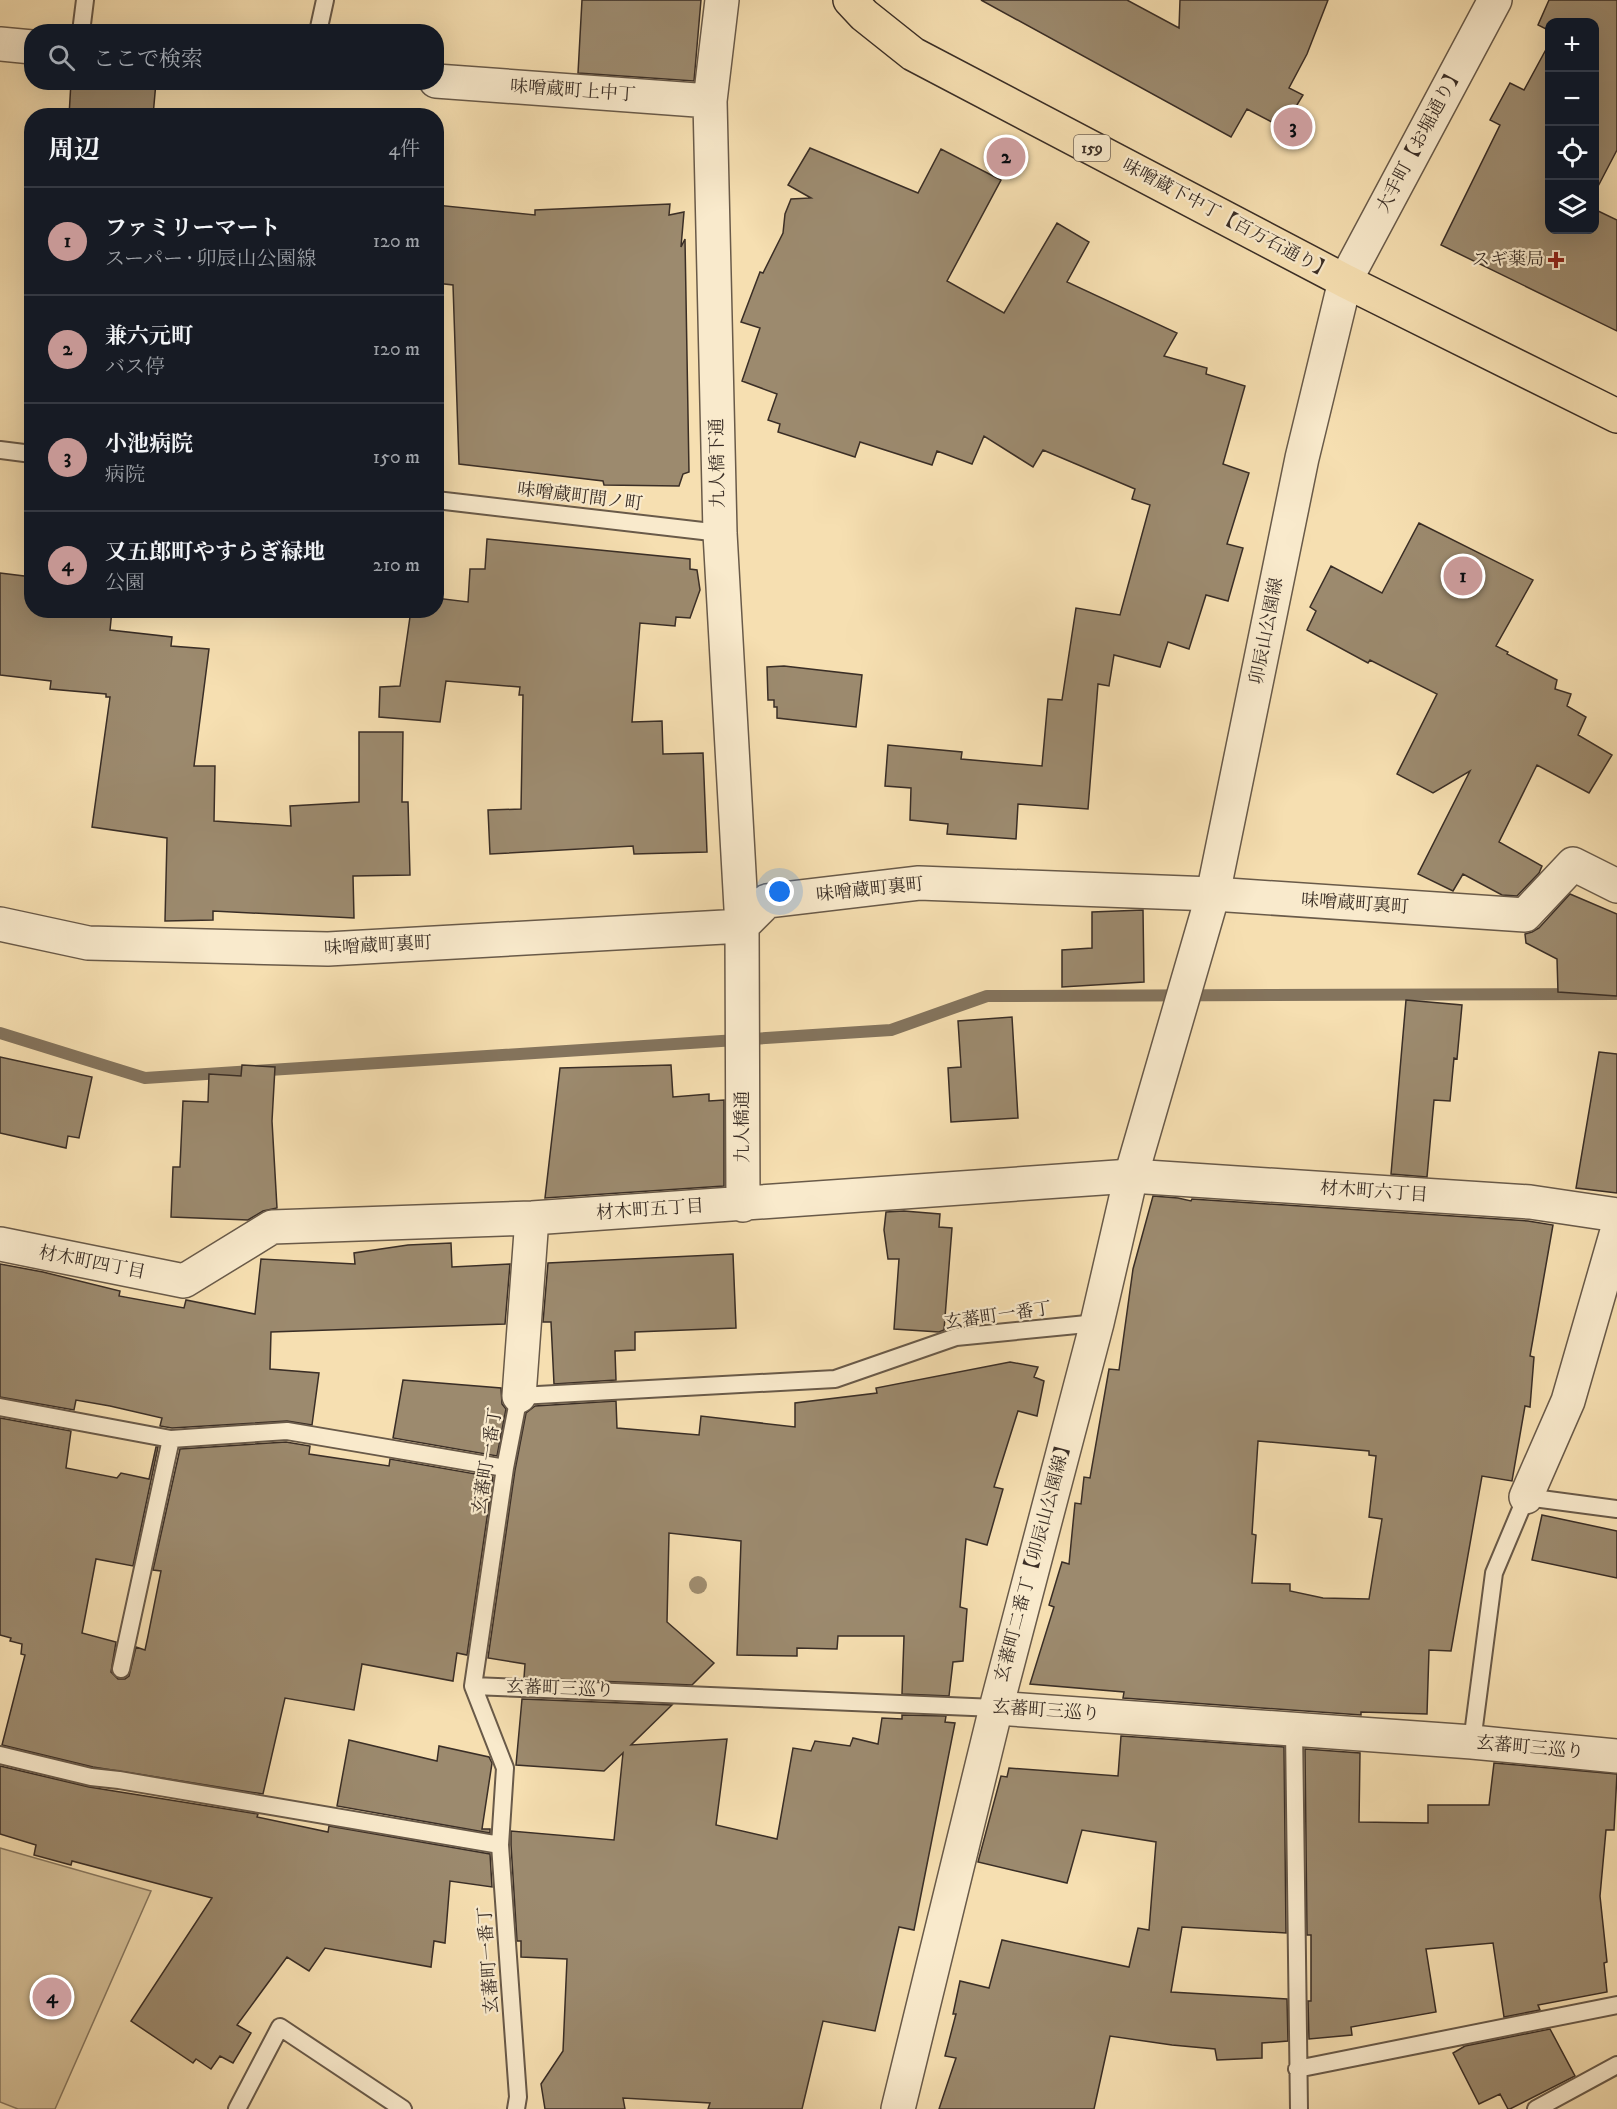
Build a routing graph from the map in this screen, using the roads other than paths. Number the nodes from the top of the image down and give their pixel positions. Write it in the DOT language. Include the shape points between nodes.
graph roads {
  1 [pos="84,0"];
  2 [pos="325,0"];
  3 [pos="722,0"];
  4 [pos="850,0"];
  5 [pos="1495,0"];
  6 [pos="82,24"];
  7 [pos="320,24"];
  8 [pos="0,44"];
  9 [pos="24,46"];
  10 [pos="444,82"];
  11 [pos="710,101"];
  12 [pos="1345,281"];
  13 [pos="1617,416"];
  14 [pos="0,450"];
  15 [pos="24,453"];
  16 [pos="444,501"];
  17 [pos="720,532"];
  18 [pos="1617,886"];
  19 [pos="1213,894"];
  20 [pos="0,924"];
  21 [pos="742,926"];
  22 [pos="1179,1013"];
  23 [pos="743,1035"];
  24 [pos="1131,1176"];
  25 [pos="743,1205"];
  26 [pos="1617,1215"];
  27 [pos="532,1218"];
  28 [pos="1617,1231"];
  29 [pos="0,1245"];
  30 [pos="184,1281"];
  31 [pos="1096,1323"];
  32 [pos="519,1396"];
  33 [pos="0,1407"];
  34 [pos="171,1438"];
  35 [pos="505,1468"];
  36 [pos="1526,1497"];
  37 [pos="1617,1509"];
  38 [pos="121,1669"];
  39 [pos="473,1686"];
  40 [pos="996,1708"];
  41 [pos="1294,1729"];
  42 [pos="1472,1742"];
  43 [pos="0,1755"];
  44 [pos="1617,1756"];
  45 [pos="500,1845"];
  46 [pos="1617,2005"];
  47 [pos="1617,2065"];
  48 [pos="1298,2069"];
  49 [pos="237,2109"];
  50 [pos="403,2109"];
  51 [pos="516,2109"];
  52 [pos="898,2109"];
  53 [pos="1299,2109"];
  54 [pos="1536,2109"];
  1 -- 6 [label="lane"];
  2 -- 7 [label="lane"];
  3 -- 11 [label="street, 九人橋下通"];
  4 -- 12 [label="highway, 味噌蔵下中丁【百万石通り】 / 159" via="913,54"];
  5 -- 12 [label="street, 大手町【お堀通り】"];
  8 -- 9 [label="street"];
  10 -- 11 [label="street, 味噌蔵町上中丁"];
  11 -- 17 [label="street, 九人橋下通"];
  12 -- 13 [label="highway, 味噌蔵下中丁【百万石通り】 / 159"];
  12 -- 19 [label="street, 卯辰山公園線" via="1302,458"];
  14 -- 15 [label="lane"];
  16 -- 17 [label="lane, 味噌蔵町間ノ町"];
  17 -- 21 [label="street, 九人橋下通"];
  18 -- 19 [label="street, 味噌蔵町裏町" via="1573,864 1525,915"];
  19 -- 21 [label="street, 味噌蔵町裏町" via="920,883 767,902"];
  19 -- 22 [label="street, 卯辰山公園線"];
  20 -- 21 [label="street, 味噌蔵町裏町" via="88,943 328,949"];
  21 -- 23 [label="street, 九人橋下通"];
  22 -- 24 [label="street, 玄蕃町二番丁【卯辰山公園線】"];
  23 -- 25 [label="street, 九人橋通"];
  24 -- 25 [label="street, 材木町五丁目"];
  24 -- 26 [label="street, 材木町六丁目" via="1530,1202"];
  24 -- 31 [label="street, 玄蕃町二番丁【卯辰山公園線】"];
  25 -- 27 [label="street, 材木町五丁目"];
  27 -- 30 [label="street, 材木町五丁目" via="272,1227"];
  27 -- 32 [label="street"];
  28 -- 36 [label="street" via="1568,1401"];
  29 -- 30 [label="street, 材木町四丁目"];
  31 -- 32 [label="lane, 玄蕃町一番丁" via="956,1337 835,1379"];
  31 -- 40 [label="street, 玄蕃町二番丁【卯辰山公園線】"];
  32 -- 35 [label="lane, 玄蕃町一番丁"];
  33 -- 34 [label="lane"];
  34 -- 35 [label="lane" via="287,1431"];
  34 -- 38 [label="lane"];
  35 -- 39 [label="lane, 玄蕃町一番丁"];
  36 -- 37 [label="lane"];
  36 -- 42 [label="lane" via="1494,1574"];
  39 -- 40 [label="lane, 玄蕃町三巡り"];
  39 -- 45 [label="lane, 玄蕃町一番丁" via="505,1768"];
  40 -- 41 [label="street, 玄蕃町三巡り"];
  40 -- 52 [label="street, 玄蕃町二番丁【卯辰山公園線】"];
  41 -- 42 [label="street, 玄蕃町三巡り"];
  41 -- 48 [label="lane"];
  42 -- 44 [label="street, 玄蕃町三巡り"];
  43 -- 45 [label="lane" via="91,1777"];
  45 -- 51 [label="lane, 玄蕃町一番丁"];
  46 -- 48 [label="lane"];
  47 -- 54 [label="lane"];
  48 -- 53 [label="lane"];
  49 -- 50 [label="lane" via="280,2027"];
}
